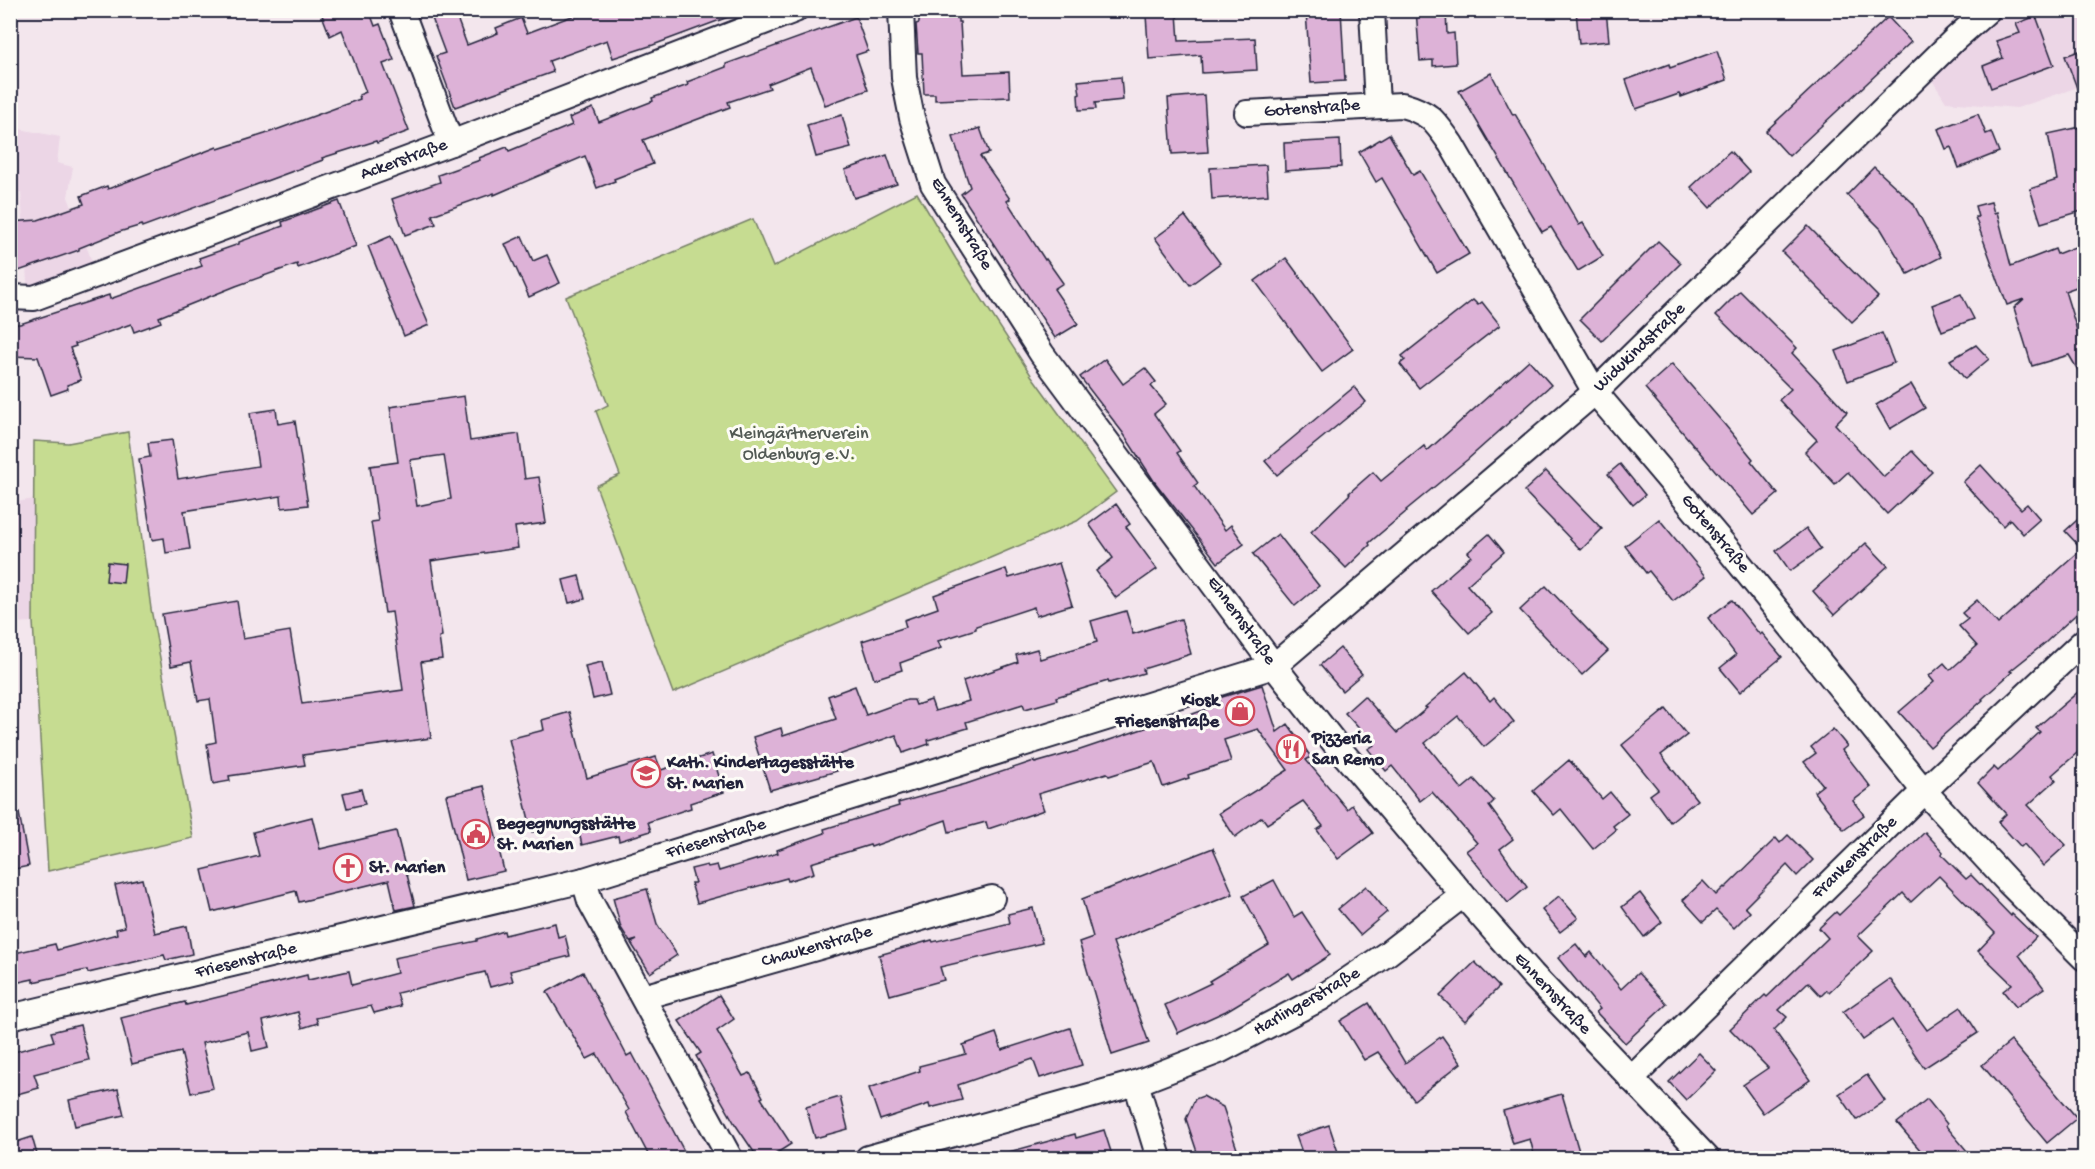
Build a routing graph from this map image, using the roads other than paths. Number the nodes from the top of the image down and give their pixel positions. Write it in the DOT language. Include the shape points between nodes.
graph roads {
  1 [pos="401,10"];
  2 [pos="795,10"];
  3 [pos="901,10"];
  4 [pos="1372,10"];
  5 [pos="1988,10"];
  6 [pos="1377,105"];
  7 [pos="1247,113"];
  8 [pos="451,143"];
  9 [pos="10,297"];
  10 [pos="1595,392"];
  11 [pos="2085,641"];
  12 [pos="1274,666"];
  13 [pos="1924,791"];
  14 [pos="584,880"];
  15 [pos="1462,895"];
  16 [pos="992,898"];
  17 [pos="2085,957"];
  18 [pos="643,997"];
  19 [pos="10,1017"];
  20 [pos="1631,1079"];
  21 [pos="1136,1083"];
  22 [pos="730,1158"];
  23 [pos="868,1158"];
  24 [pos="1159,1158"];
  25 [pos="1707,1158"];
  1 -- 8 [label="street"];
  2 -- 8 [label="street, Ackerstraße"];
  3 -- 12 [label="street, Ehnernstraße" via="904,78 933,184 1042,354"];
  4 -- 6 [label="street, Gotenstraße"];
  5 -- 10 [label="street, Widukindstraße"];
  6 -- 7 [label="street, Gotenstraße"];
  6 -- 10 [label="street, Gotenstraße" via="1402,105 1423,111 1437,125"];
  8 -- 9 [label="street, Ackerstraße" via="34,298"];
  10 -- 12 [label="street, Widukindstraße"];
  10 -- 13 [label="street, Gotenstraße"];
  11 -- 13 [label="street, Frankenstraße"];
  12 -- 14 [label="street, Friesenstraße"];
  12 -- 15 [label="street, Ehnernstraße"];
  13 -- 17 [label="street, Gotenstraße" via="2009,883"];
  13 -- 20 [label="street, Frankenstraße"];
  14 -- 18 [label="street" via="590,901"];
  14 -- 19 [label="street, Friesenstraße"];
  15 -- 20 [label="street, Ehnernstraße"];
  15 -- 21 [label="street, Harlingerstraße" via="1388,953 1321,998 1219,1051"];
  16 -- 18 [label="street, Chaukenstraße"];
  18 -- 22 [label="street"];
  20 -- 25 [label="street, Ehnernstraße"];
  21 -- 23 [label="street, Harlingerstraße"];
  21 -- 24 [label="street"];
}
